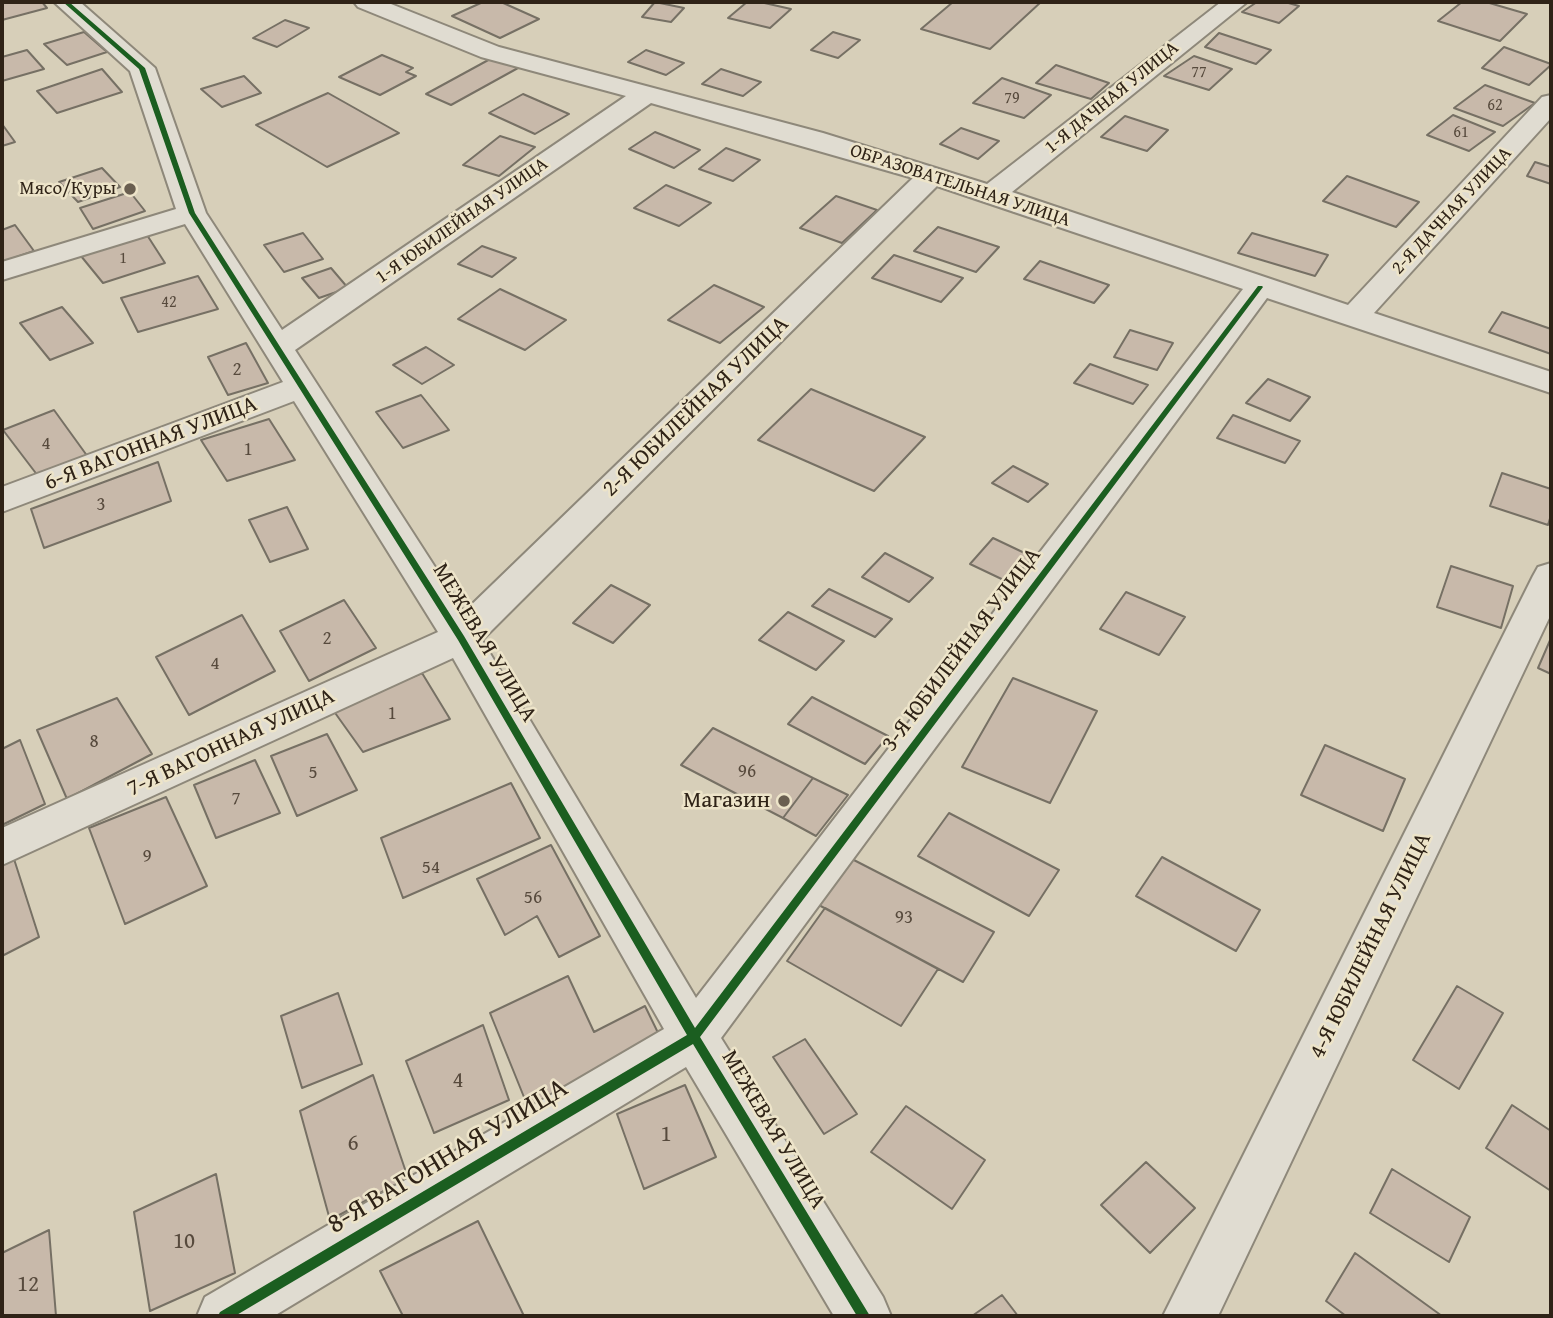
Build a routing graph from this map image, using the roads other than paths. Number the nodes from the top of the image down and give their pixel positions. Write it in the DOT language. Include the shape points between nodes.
graph roads {
  1 [pos="66,2"];
  2 [pos="366,2"];
  3 [pos="1235,2"];
  4 [pos="647,94"];
  5 [pos="1551,103"];
  6 [pos="932,175"];
  7 [pos="991,195"];
  8 [pos="192,213"];
  9 [pos="2,271"];
  10 [pos="1260,287"];
  11 [pos="1353,318"];
  12 [pos="277,348"];
  13 [pos="1551,383"];
  14 [pos="300,387"];
  15 [pos="2,500"];
  16 [pos="1551,576"];
  17 [pos="461,638"];
  18 [pos="2,847"];
  19 [pos="694,1037"];
  20 [pos="224,1316"];
  21 [pos="864,1316"];
  22 [pos="1190,1316"];
  1 -- 8 [label="street, МЕЖЕВАЯ УЛИЦА" via="142,68"];
  2 -- 4 [label="street, ОБРАЗОВАТЕЛЬНАЯ УЛИЦА" via="490,52"];
  3 -- 7 [label="street, 1-Я ДАЧНАЯ УЛИЦА"];
  4 -- 6 [label="street, ОБРАЗОВАТЕЛЬНАЯ УЛИЦА"];
  4 -- 12 [label="street, 1-Я ЮБИЛЕЙНАЯ УЛИЦА"];
  5 -- 11 [label="street, 2-Я ДАЧНАЯ УЛИЦА"];
  6 -- 7 [label="street, ОБРАЗОВАТЕЛЬНАЯ УЛИЦА"];
  6 -- 17 [label="street, 2-Я ЮБИЛЕЙНАЯ УЛИЦА"];
  7 -- 10 [label="street, ОБРАЗОВАТЕЛЬНАЯ УЛИЦА"];
  8 -- 9 [label="street"];
  8 -- 12 [label="street, МЕЖЕВАЯ УЛИЦА"];
  10 -- 11 [label="street, ОБРАЗОВАТЕЛЬНАЯ УЛИЦА"];
  10 -- 19 [label="street, 3-Я ЮБИЛЕЙНАЯ УЛИЦА"];
  11 -- 13 [label="street, ОБРАЗОВАТЕЛЬНАЯ УЛИЦА"];
  12 -- 14 [label="street, МЕЖЕВАЯ УЛИЦА"];
  14 -- 15 [label="street, 6-Я ВАГОННАЯ УЛИЦА"];
  14 -- 17 [label="street, МЕЖЕВАЯ УЛИЦА"];
  16 -- 22 [label="street, 4-Я ЮБИЛЕЙНАЯ УЛИЦА"];
  17 -- 18 [label="street, 7-Я ВАГОННАЯ УЛИЦА"];
  17 -- 19 [label="street, МЕЖЕВАЯ УЛИЦА"];
  19 -- 20 [label="street, 8-Я ВАГОННАЯ УЛИЦА"];
  19 -- 21 [label="street, МЕЖЕВАЯ УЛИЦА"];
}
